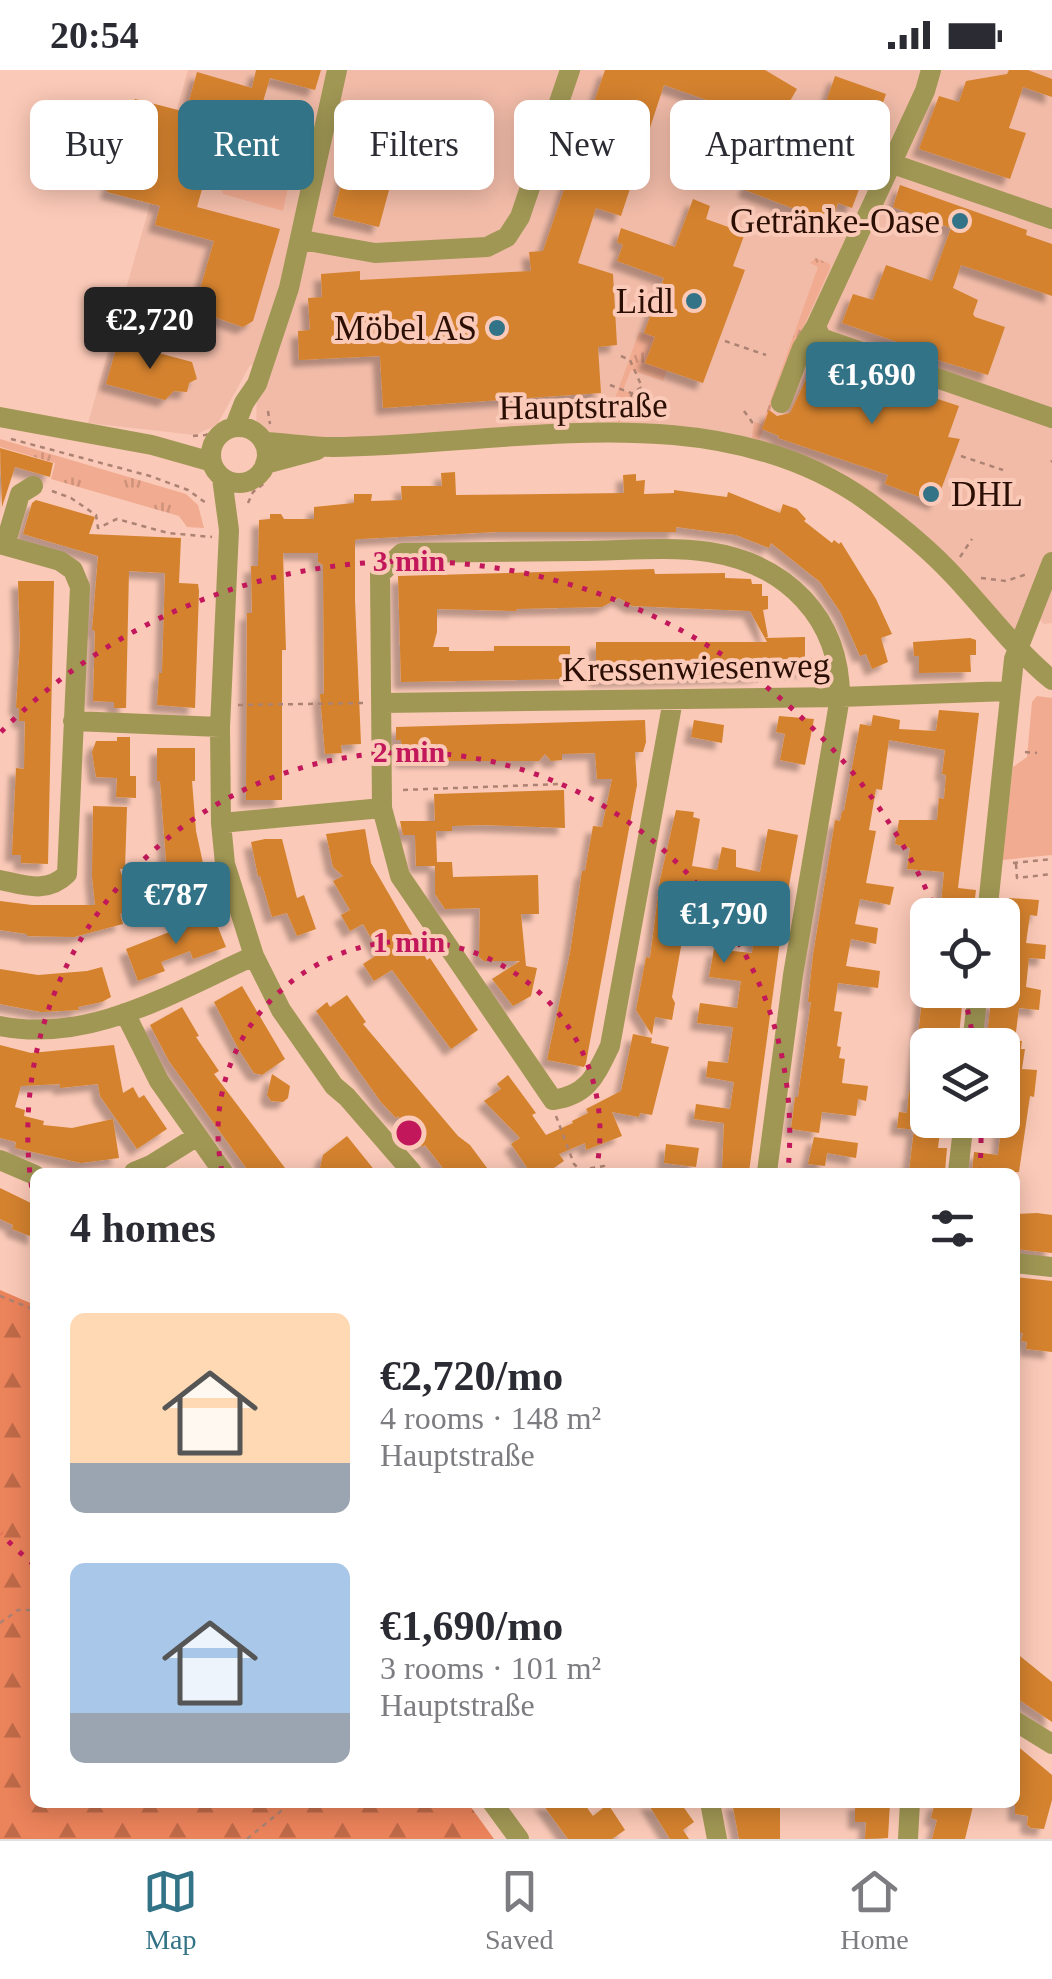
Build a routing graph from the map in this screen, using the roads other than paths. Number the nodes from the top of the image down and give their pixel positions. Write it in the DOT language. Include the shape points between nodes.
graph roads {
  1 [pos="337,70"];
  2 [pos="570,70"];
  3 [pos="930,70"];
  4 [pos="894,164"];
  5 [pos="1052,218"];
  6 [pos="302,240"];
  7 [pos="818,332"];
  8 [pos="781,403"];
  9 [pos="0,417"];
  10 [pos="1052,418"];
  11 [pos="252,434"];
  12 [pos="329,447"];
  13 [pos="216,461"];
  14 [pos="270,469"];
  15 [pos="33,486"];
  16 [pos="247,493"];
  17 [pos="229,534"];
  18 [pos="2,545"];
  19 [pos="1052,562"];
  20 [pos="1018,647"];
  21 [pos="1052,680"];
  22 [pos="1009,691"];
  23 [pos="840,697"];
  24 [pos="673,700"];
  25 [pos="383,703"];
  26 [pos="221,716"];
  27 [pos="74,721"];
  28 [pos="381,799"];
  29 [pos="220,824"];
  30 [pos="0,880"];
  31 [pos="988,898"];
  32 [pos="254,956"];
  33 [pos="125,1012"];
  34 [pos="0,1026"];
  35 [pos="196,1137"];
  36 [pos="962,1138"];
  37 [pos="0,1160"];
  38 [pos="145,1168"];
  39 [pos="220,1168"];
  40 [pos="408,1168"];
  41 [pos="768,1168"];
  42 [pos="958,1168"];
  43 [pos="30,1173"];
  44 [pos="1020,1264"];
  45 [pos="1052,1267"];
  46 [pos="1020,1723"];
  47 [pos="1052,1744"];
  48 [pos="496,1808"];
  49 [pos="711,1808"];
  50 [pos="910,1808"];
  51 [pos="519,1839"];
  52 [pos="716,1839"];
  53 [pos="908,1839"];
  1 -- 6 [label="street"];
  2 -- 6 [label="street" via="520,218 502,242 375,253"];
  3 -- 4 [label="street"];
  4 -- 5 [label="street"];
  4 -- 7 [label="street"];
  6 -- 11 [label="street" via="244,403"];
  7 -- 8 [label="street" via="802,348"];
  7 -- 10 [label="street"];
  9 -- 13 [label="street"];
  11 -- 12 [label="street, Hauptstraße"];
  11 -- 13 [label="street"];
  11 -- 14 [label="street"];
  12 -- 14 [label="street, Hauptstraße"];
  12 -- 20 [label="street, Hauptstraße" via="620,432 750,450 850,490 951,572"];
  13 -- 16 [label="street"];
  13 -- 17 [label="street"];
  14 -- 16 [label="street, Hauptstraße"];
  15 -- 18 [label="street" via="20,494"];
  16 -- 17 [label="street"];
  17 -- 26 [label="street"];
  18 -- 27 [label="street" via="60,561 80,587"];
  19 -- 20 [label="street"];
  20 -- 21 [label="street, Hauptstraße"];
  20 -- 22 [label="street"];
  22 -- 23 [label="street, Kressenwiesenweg"];
  22 -- 31 [label="street"];
  23 -- 24 [label="street, Kressenwiesenweg"];
  23 -- 25 [label="street" via="834,651 808,602 773,574 739,559 703,551 440,552 402,553 380,574"];
  23 -- 41 [label="street" via="792,975"];
  24 -- 25 [label="street, Kressenwiesenweg"];
  24 -- 28 [label="street" via="610,1046 592,1083 564,1098 553,1100 400,876"];
  25 -- 28 [label="street"];
  26 -- 27 [label="street"];
  26 -- 29 [label="street"];
  27 -- 30 [label="street" via="67,874 38,888"];
  28 -- 29 [label="street"];
  29 -- 32 [label="street" via="225,864"];
  32 -- 33 [label="street"];
  32 -- 40 [label="street" via="323,1071"];
  33 -- 34 [label="street" via="57,1032"];
  33 -- 35 [label="street"];
  35 -- 38 [label="street"];
  35 -- 39 [label="street"];
  36 -- 42 [label="street"];
  37 -- 43 [label="street"];
  44 -- 45 [label="street"];
  46 -- 47 [label="street"];
  48 -- 51 [label="street"];
  49 -- 52 [label="street"];
  50 -- 53 [label="street"];
}
